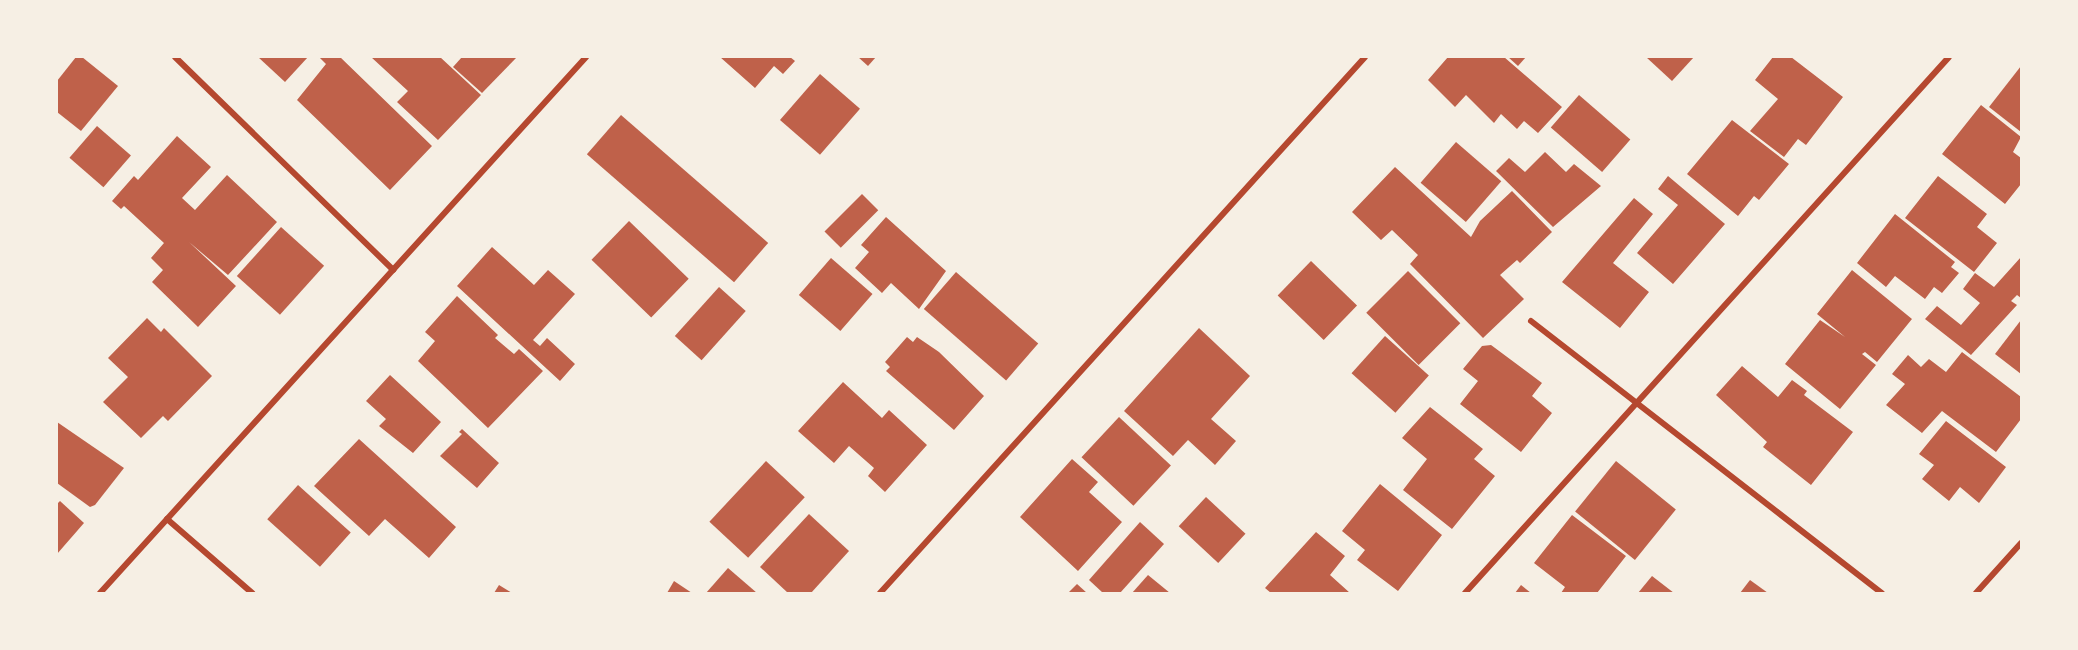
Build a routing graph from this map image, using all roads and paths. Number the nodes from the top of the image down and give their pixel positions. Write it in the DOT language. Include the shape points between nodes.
graph roads {
  1 [pos="175,57"];
  2 [pos="585,57"];
  3 [pos="1365,57"];
  4 [pos="1949,57"];
  5 [pos="393,270"];
  6 [pos="1531,321"];
  7 [pos="1636,403"];
  8 [pos="167,519"];
  9 [pos="2021,543"];
  10 [pos="100,593"];
  11 [pos="252,593"];
  12 [pos="880,593"];
  13 [pos="1465,593"];
  14 [pos="1882,593"];
  15 [pos="1976,593"];
  1 -- 5 [label="street"];
  2 -- 5 [label="street"];
  3 -- 12 [label="street"];
  4 -- 7 [label="street"];
  5 -- 8 [label="street"];
  6 -- 7 [label="street"];
  7 -- 13 [label="street"];
  7 -- 14 [label="street"];
  8 -- 10 [label="street"];
  8 -- 11 [label="street"];
  9 -- 15 [label="street"];
}
